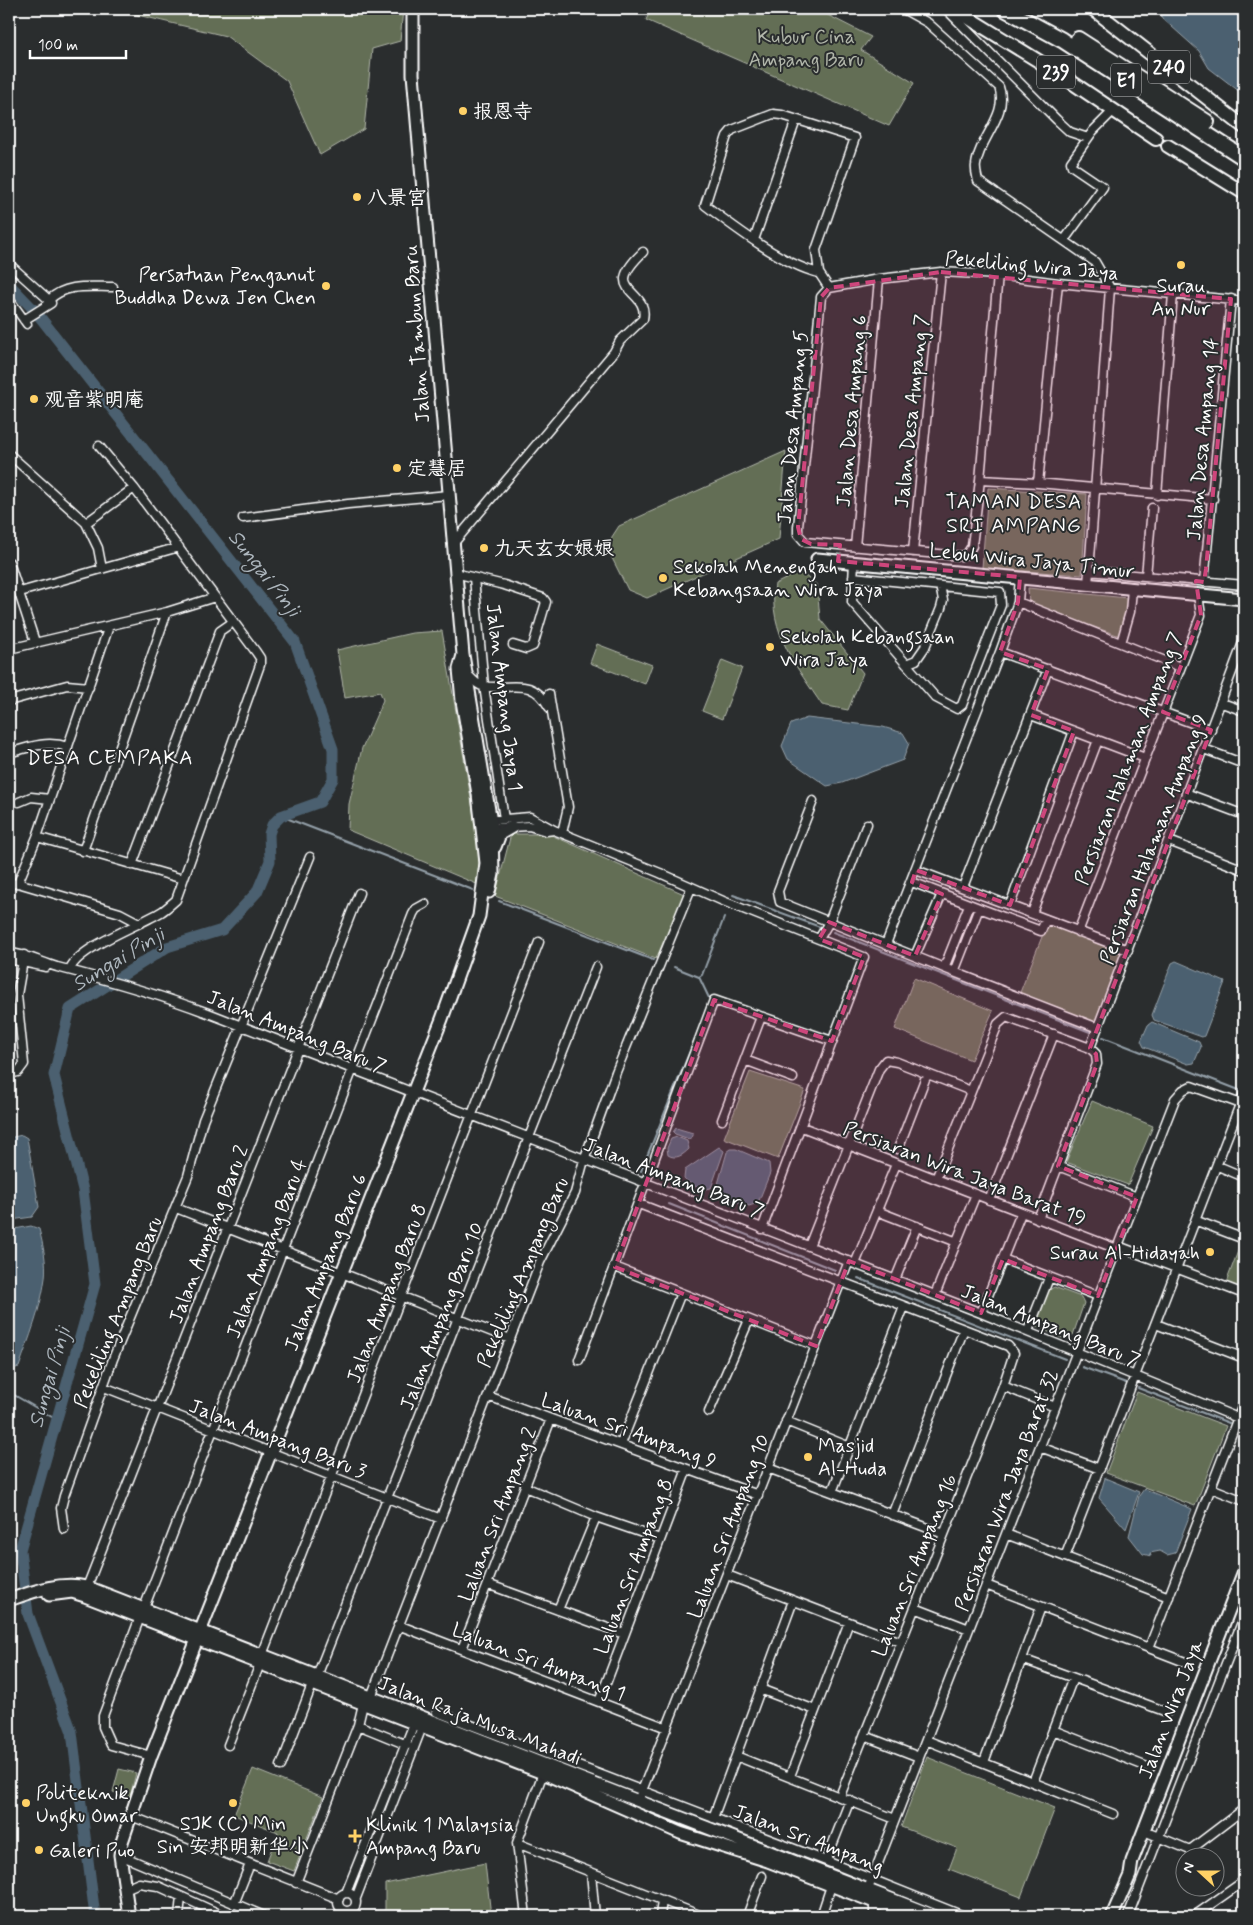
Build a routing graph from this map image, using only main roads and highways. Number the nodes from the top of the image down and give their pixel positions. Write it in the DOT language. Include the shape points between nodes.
graph roads {
  1 [pos="413,9"];
  2 [pos="954,9"];
  3 [pos="1005,9"];
  4 [pos="1025,9"];
  5 [pos="1093,9"];
  6 [pos="1244,127"];
  7 [pos="1156,138"];
  8 [pos="1168,146"];
  9 [pos="1244,147"];
  10 [pos="1244,158"];
  11 [pos="1244,193"];
  12 [pos="817,558"];
  13 [pos="1244,599"];
  14 [pos="463,655"];
  15 [pos="478,794"];
  16 [pos="508,823"];
  17 [pos="491,824"];
  18 [pos="494,856"];
  19 [pos="485,881"];
  20 [pos="481,906"];
  21 [pos="1244,1571"];
  22 [pos="38,1594"];
  23 [pos="9,1600"];
  24 [pos="9,1608"];
  25 [pos="142,1613"];
  26 [pos="198,1635"];
  27 [pos="418,1722"];
  28 [pos="542,1773"];
  29 [pos="639,1800"];
  30 [pos="705,1840"];
  31 [pos="832,1881"];
  32 [pos="903,1915"];
  33 [pos="129,1916"];
  34 [pos="935,1916"];
  35 [pos="1113,1916"];
  1 -- 14 [label="main road, Jalan Tambun Baru" via="414,81"];
  2 -- 7 [label="main road, 239" via="1058,72"];
  3 -- 10 [label="highway, E1" via="1062,40"];
  4 -- 9 [label="highway, E1" via="1105,55"];
  5 -- 6 [label="main road, 240"];
  8 -- 11 [label="main road"];
  12 -- 13 [label="main road, Lebuh Wira Jaya Timur"];
  14 -- 15 [label="main road, Jalan Tambun Baru" via="458,669"];
  14 -- 17 [label="main road, Jalan Tambun Baru"];
  15 -- 17 [label="main road"];
  15 -- 19 [label="main road, Jalan Ampang Baru 6" via="485,844"];
  16 -- 18 [label="main road" via="497,838"];
  17 -- 18 [label="main road, Jalan Ampang Baru 6"];
  17 -- 19 [label="main road" via="487,833 489,869"];
  18 -- 20 [label="main road, Jalan Ampang Baru 6" via="492,885"];
  19 -- 20 [label="main road, Jalan Ampang Baru 6"];
  20 -- 26 [label="main road, Jalan Ampang Baru 6" via="412,1094"];
  21 -- 35 [label="main road, Jalan Wira Jaya"];
  22 -- 23 [label="main road, Jalan Raja Musa Mahadi"];
  22 -- 24 [label="main road, Jalan Raja Musa Mahadi"];
  22 -- 25 [label="main road, Jalan Raja Musa Mahadi" via="72,1592"];
  22 -- 25 [label="main road, Jalan Raja Musa Mahadi" via="64,1585 87,1587"];
  25 -- 26 [label="main road, Jalan Raja Musa Mahadi"];
  26 -- 27 [label="main road, Jalan Raja Musa Mahadi"];
  26 -- 33 [label="main road, Jalan Ampang Baru 6" via="150,1756 122,1842 120,1856"];
  27 -- 28 [label="main road, Jalan Raja Musa Mahadi"];
  27 -- 29 [label="main road, Jalan Raja Musa Mahadi"];
  28 -- 29 [label="main road" via="619,1802"];
  28 -- 30 [label="main road, Jalan Raja Musa Mahadi" via="641,1817"];
  29 -- 30 [label="main road" via="639,1810"];
  29 -- 31 [label="main road, Jalan Raja Musa Mahadi"];
  30 -- 31 [label="main road, Jalan Raja Musa Mahadi"];
  31 -- 32 [label="main road, Jalan Raja Musa Mahadi"];
  31 -- 34 [label="main road, Jalan Raja Musa Mahadi" via="870,1884"];
}
